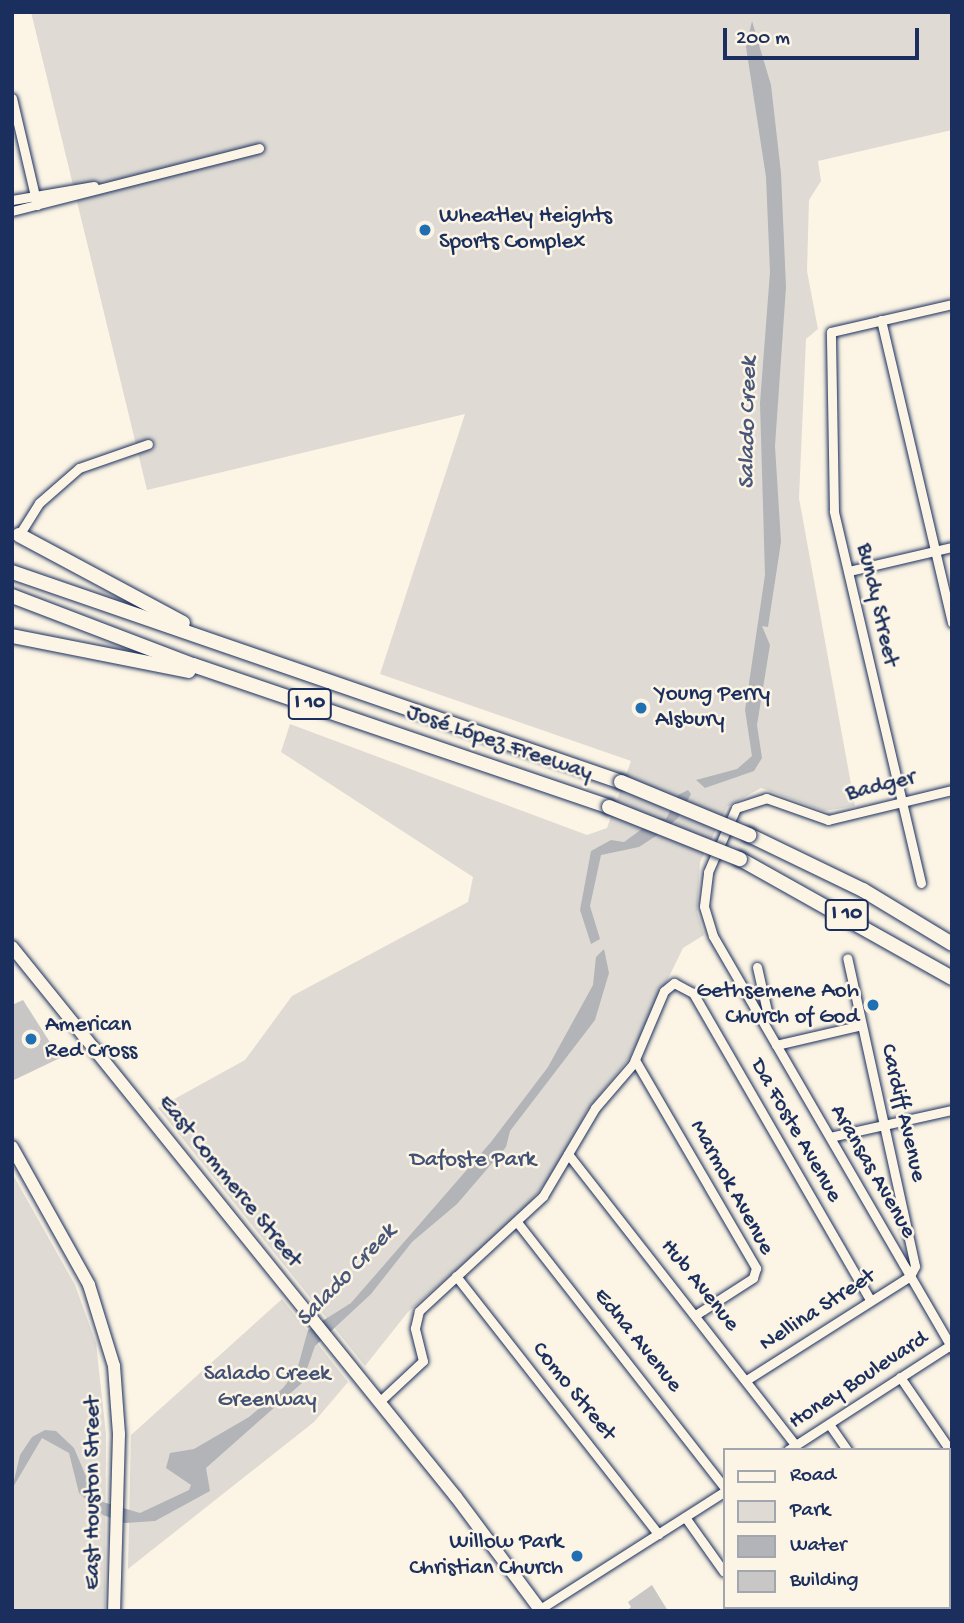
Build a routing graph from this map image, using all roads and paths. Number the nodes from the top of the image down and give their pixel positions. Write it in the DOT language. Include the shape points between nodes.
graph roads {
  1 [pos="12,98"];
  2 [pos="259,148"];
  3 [pos="95,186"];
  4 [pos="34,194"];
  5 [pos="12,200"];
  6 [pos="37,205"];
  7 [pos="12,211"];
  8 [pos="952,304"];
  9 [pos="881,320"];
  10 [pos="148,443"];
  11 [pos="16,533"];
  12 [pos="952,547"];
  13 [pos="935,551"];
  14 [pos="849,571"];
  15 [pos="12,572"];
  16 [pos="12,596"];
  17 [pos="952,622"];
  18 [pos="12,636"];
  19 [pos="208,638"];
  20 [pos="241,681"];
  21 [pos="952,790"];
  22 [pos="901,802"];
  23 [pos="818,819"];
  24 [pos="921,883"];
  25 [pos="952,943"];
  26 [pos="12,947"];
  27 [pos="846,958"];
  28 [pos="757,967"];
  29 [pos="952,978"];
  30 [pos="760,1017"];
  31 [pos="862,1025"];
  32 [pos="776,1045"];
  33 [pos="635,1060"];
  34 [pos="952,1110"];
  35 [pos="885,1127"];
  36 [pos="830,1137"];
  37 [pos="12,1147"];
  38 [pos="568,1154"];
  39 [pos="517,1222"];
  40 [pos="456,1276"];
  41 [pos="910,1276"];
  42 [pos="870,1299"];
  43 [pos="697,1314"];
  44 [pos="951,1346"];
  45 [pos="900,1377"];
  46 [pos="748,1379"];
  47 [pos="379,1402"];
  48 [pos="829,1424"];
  49 [pos="792,1447"];
  50 [pos="846,1448"];
  51 [pos="949,1448"];
  52 [pos="722,1486"];
  53 [pos="722,1490"];
  54 [pos="685,1517"];
  55 [pos="658,1534"];
  56 [pos="722,1569"];
  57 [pos="541,1610"];
  58 [pos="114,1611"];
  1 -- 4 [label="street"];
  2 -- 3 [label="street"];
  3 -- 4 [label="street"];
  3 -- 6 [label="street"];
  4 -- 5 [label="street"];
  4 -- 6 [label="street"];
  6 -- 7 [label="street"];
  8 -- 9 [label="street"];
  9 -- 13 [label="street"];
  9 -- 14 [label="street, Bundy Street" via="831,332 833,503"];
  10 -- 11 [label="street" via="79,468 39,503"];
  11 -- 19 [label="highway"];
  12 -- 13 [label="street"];
  13 -- 14 [label="street"];
  13 -- 17 [label="street"];
  14 -- 22 [label="street, Bundy Street"];
  15 -- 19 [label="highway, José López Freeway / I 10"];
  16 -- 20 [label="highway, José López Freeway / I 10"];
  18 -- 20 [label="highway"];
  19 -- 25 [label="highway, José López Freeway / I 10, bridge" via="621,782 749,835 863,890"];
  20 -- 29 [label="highway, José López Freeway / I 10, bridge" via="609,807 740,859"];
  21 -- 22 [label="street, Badger"];
  22 -- 23 [label="street, Badger"];
  22 -- 24 [label="street, Bundy Street"];
  23 -- 30 [label="street, Aransas Avenue" via="766,798 745,801 730,818 708,873 707,921"];
  26 -- 47 [label="main road, East Commerce Street"];
  27 -- 31 [label="street, Cardiff Avenue"];
  28 -- 30 [label="street" via="767,1011"];
  30 -- 32 [label="street, Aransas Avenue"];
  31 -- 32 [label="street"];
  31 -- 35 [label="street, Cardiff Avenue"];
  32 -- 36 [label="street, Aransas Avenue"];
  33 -- 38 [label="street, Da Foste Avenue" via="602,1097"];
  33 -- 42 [label="street, Da Foste Avenue" via="664,991 674,983 686,985"];
  33 -- 43 [label="street, Marmok Avenue" via="756,1268 753,1278"];
  34 -- 35 [label="street"];
  35 -- 36 [label="street"];
  35 -- 41 [label="street, Cardiff Avenue" via="915,1266"];
  36 -- 41 [label="street, Aransas Avenue"];
  37 -- 58 [label="main road, East Houston Street" via="97,1306 114,1366 119,1434"];
  38 -- 39 [label="street, Da Foste Avenue" via="543,1196"];
  38 -- 43 [label="street, Hub Avenue"];
  39 -- 40 [label="street, Da Foste Avenue"];
  39 -- 52 [label="street, Edna Avenue"];
  40 -- 47 [label="street, Da Foste Avenue" via="416,1316 423,1361"];
  40 -- 55 [label="street, Como Street"];
  41 -- 42 [label="street, Nellina Street"];
  41 -- 44 [label="street, Aransas Avenue"];
  42 -- 46 [label="street, Nellina Street"];
  43 -- 46 [label="street, Hub Avenue"];
  44 -- 45 [label="street, Honey Boulevard"];
  45 -- 48 [label="street, Honey Boulevard"];
  45 -- 51 [label="street"];
  46 -- 49 [label="street, Hub Avenue"];
  47 -- 57 [label="main road, East Commerce Street"];
  48 -- 49 [label="street, Honey Boulevard"];
  48 -- 50 [label="street"];
  53 -- 54 [label="street"];
  54 -- 55 [label="street"];
  54 -- 56 [label="street"];
  55 -- 57 [label="street"];
}
